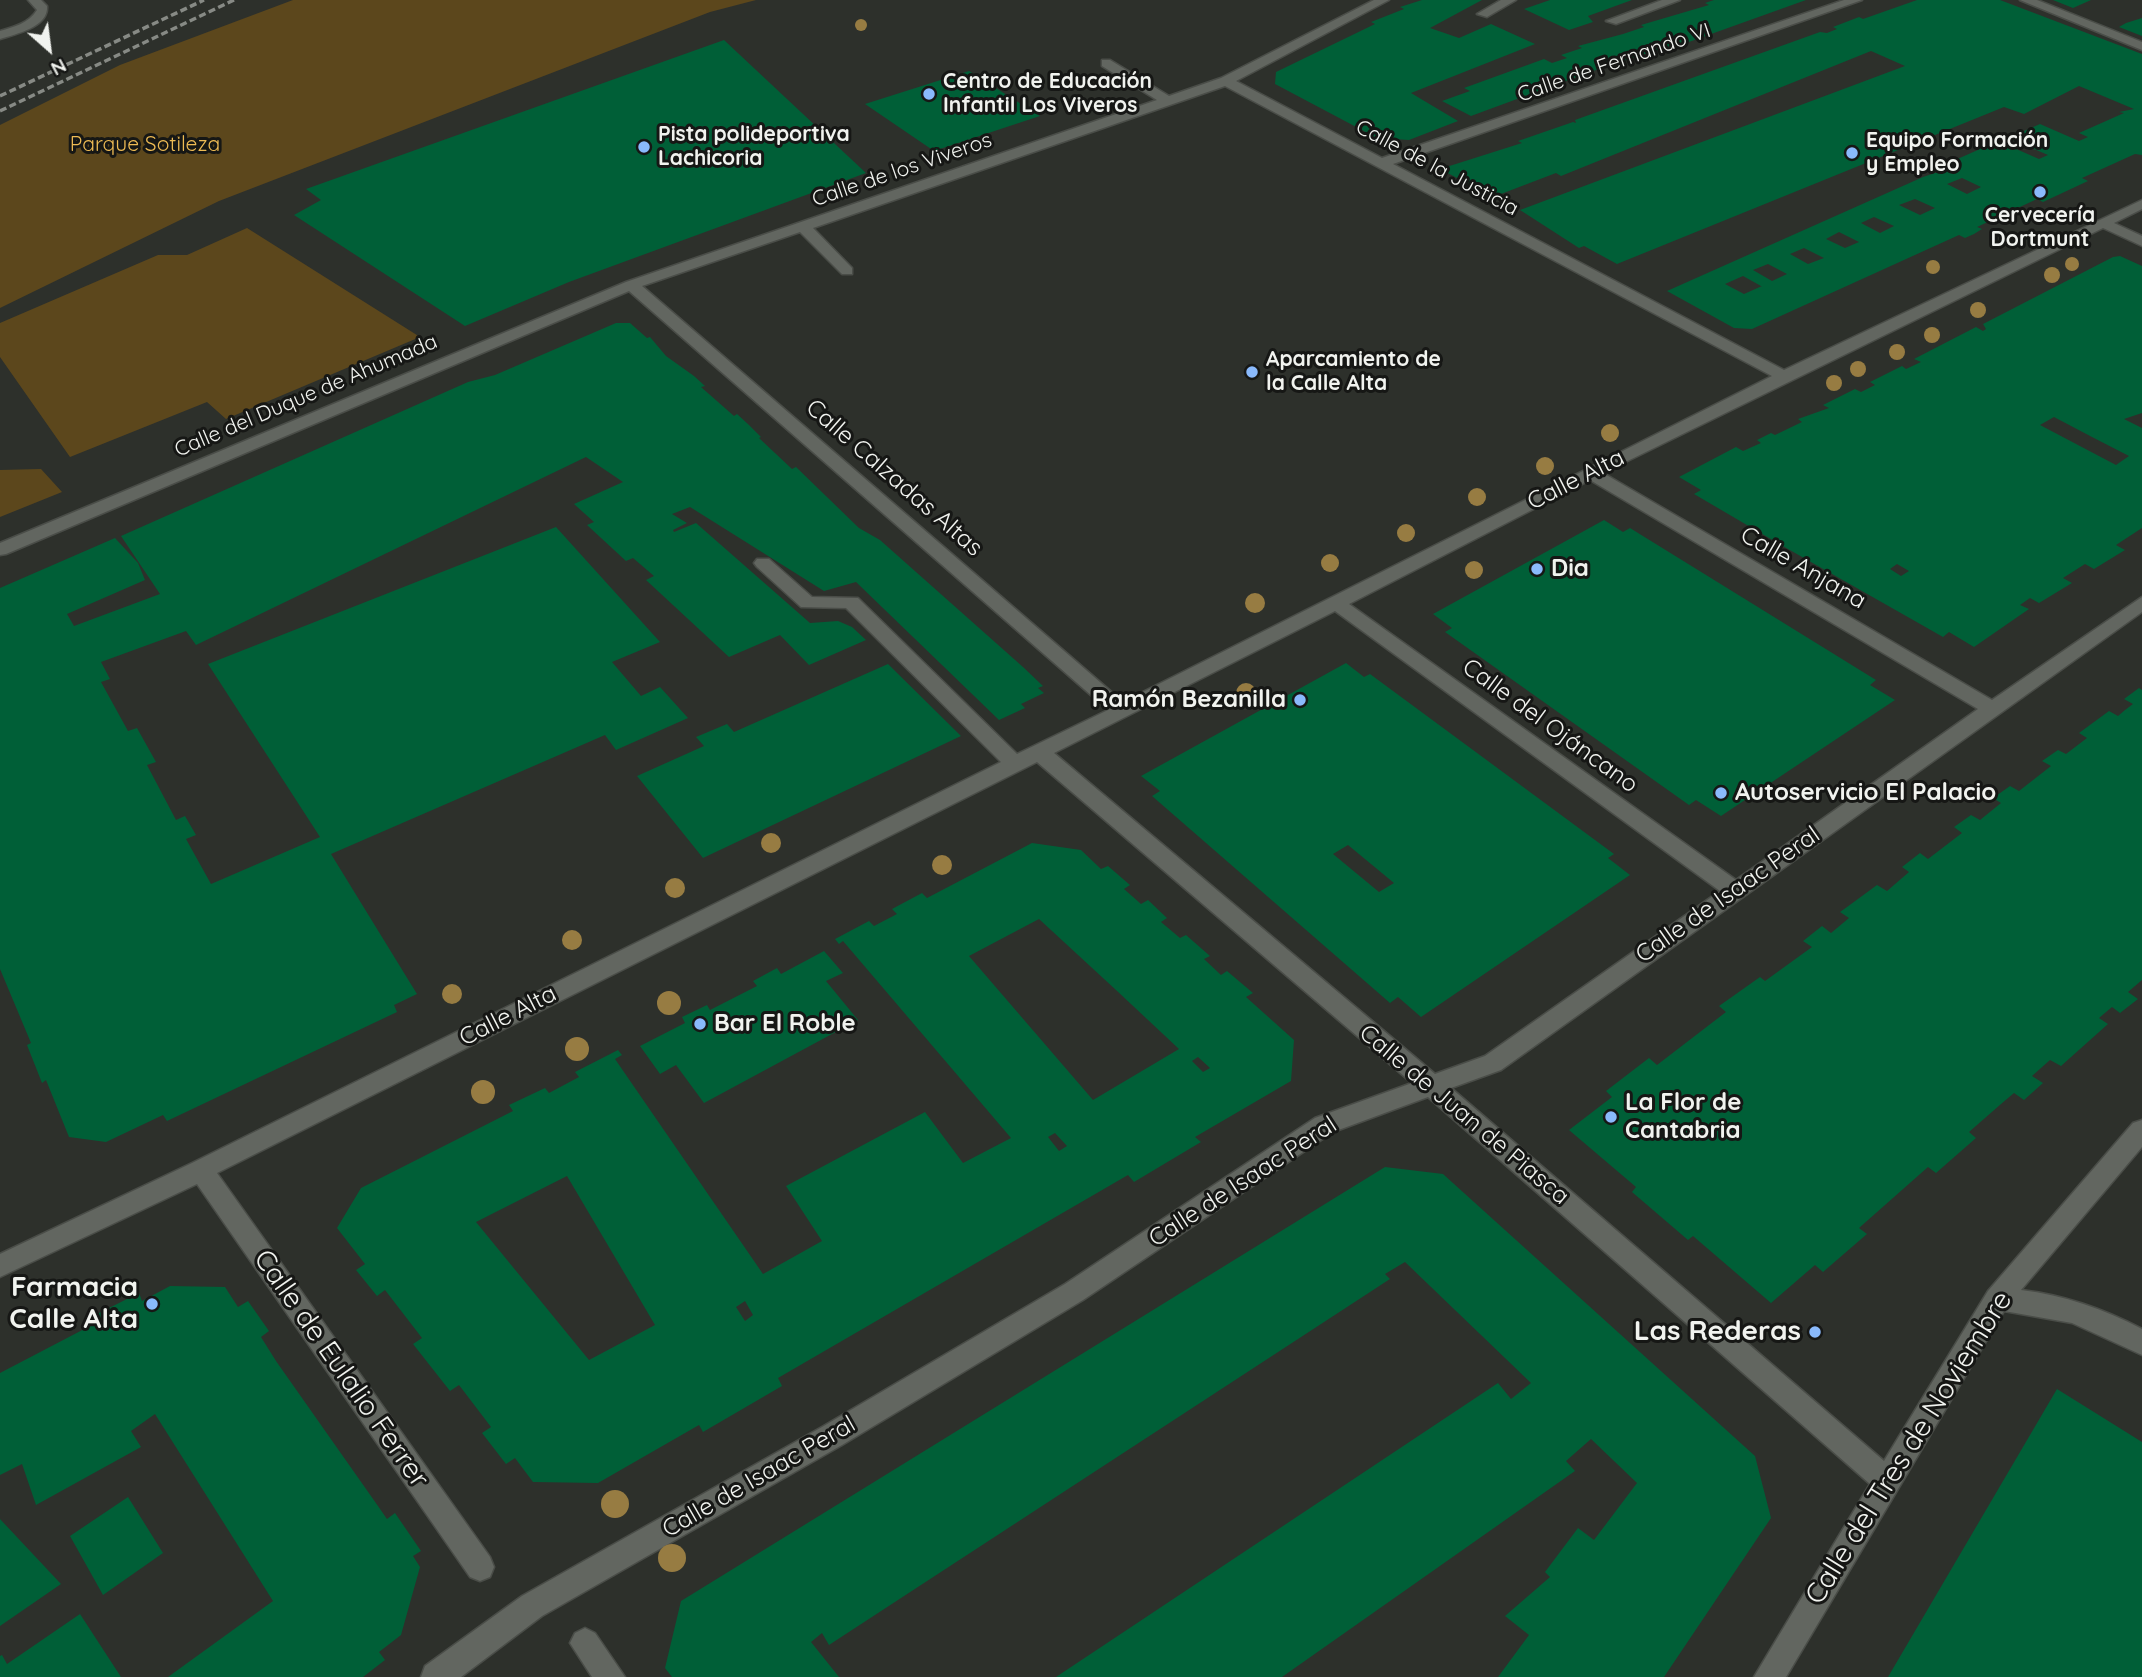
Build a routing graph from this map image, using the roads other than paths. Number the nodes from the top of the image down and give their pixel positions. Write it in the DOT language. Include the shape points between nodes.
graph roads {
  1 [pos="34,0"];
  2 [pos="1383,0"];
  3 [pos="1510,0"];
  4 [pos="1674,0"];
  5 [pos="1856,0"];
  6 [pos="2026,0"];
  7 [pos="1483,14"];
  8 [pos="1612,21"];
  9 [pos="0,35"];
  10 [pos="2142,46"];
  11 [pos="1106,63"];
  12 [pos="1226,81"];
  13 [pos="1168,101"];
  14 [pos="1384,162"];
  15 [pos="2142,204"];
  16 [pos="2103,223"];
  17 [pos="803,226"];
  18 [pos="2142,242"];
  19 [pos="847,271"];
  20 [pos="631,285"];
  21 [pos="1784,376"];
  22 [pos="1590,473"];
  23 [pos="0,550"];
  24 [pos="763,564"];
  25 [pos="1336,603"];
  26 [pos="2142,603"];
  27 [pos="1991,708"];
  28 [pos="1121,711"];
  29 [pos="1039,752"];
  30 [pos="1015,764"];
  31 [pos="1734,890"];
  32 [pos="1427,1085"];
  33 [pos="2142,1130"];
  34 [pos="201,1170"];
  35 [pos="0,1265"];
  36 [pos="1997,1299"];
  37 [pos="2142,1343"];
  38 [pos="1887,1481"];
  39 [pos="480,1567"];
  40 [pos="585,1643"];
  41 [pos="436,1677"];
  42 [pos="610,1677"];
  43 [pos="1769,1677"];
  1 -- 9 [label="street" via="43,9 40,16"];
  2 -- 12 [label="street"];
  3 -- 7 [label="street"];
  4 -- 8 [label="street"];
  5 -- 14 [label="street, Calle de Fernando VI"];
  6 -- 10 [label="street"];
  11 -- 13 [label="street"];
  12 -- 13 [label="street, Calle de los Viveros"];
  12 -- 14 [label="street, Calle de la Justicia"];
  13 -- 17 [label="street, Calle de los Viveros"];
  14 -- 21 [label="street, Calle de la Justicia"];
  15 -- 16 [label="street, Calle Alta"];
  16 -- 18 [label="street"];
  16 -- 21 [label="street, Calle Alta"];
  17 -- 19 [label="street"];
  17 -- 20 [label="street, Calle de los Viveros"];
  20 -- 23 [label="street, Calle del Duque de Ahumada"];
  20 -- 28 [label="street, Calle Calzadas Altas"];
  21 -- 22 [label="street, Calle Alta"];
  22 -- 25 [label="street, Calle Alta"];
  22 -- 27 [label="street, Calle Anjana"];
  24 -- 30 [label="street" via="808,603 850,602"];
  25 -- 28 [label="street, Calle Alta"];
  25 -- 31 [label="street, Calle del Ojáncano"];
  26 -- 27 [label="street, Calle de Isaac Peral"];
  27 -- 31 [label="street, Calle de Isaac Peral"];
  28 -- 29 [label="street, Calle Alta"];
  29 -- 30 [label="street, Calle Alta"];
  29 -- 32 [label="street, Calle de Juan de Piasca"];
  30 -- 34 [label="street, Calle Alta"];
  31 -- 32 [label="street, Calle de Isaac Peral" via="1493,1063"];
  32 -- 38 [label="street, Calle de Juan de Piasca"];
  32 -- 41 [label="street, Calle de Isaac Peral" via="1324,1125 1074,1292 532,1606"];
  33 -- 36 [label="street, Calle del Tres de Noviembre"];
  34 -- 35 [label="street, Calle Alta"];
  34 -- 39 [label="street, Calle de Eulalio Ferrer"];
  36 -- 37 [label="street" via="2040,1302 2098,1318"];
  36 -- 38 [label="street, Calle del Tres de Noviembre"];
  38 -- 43 [label="street, Calle del Tres de Noviembre"];
  40 -- 42 [label="street"];
}
